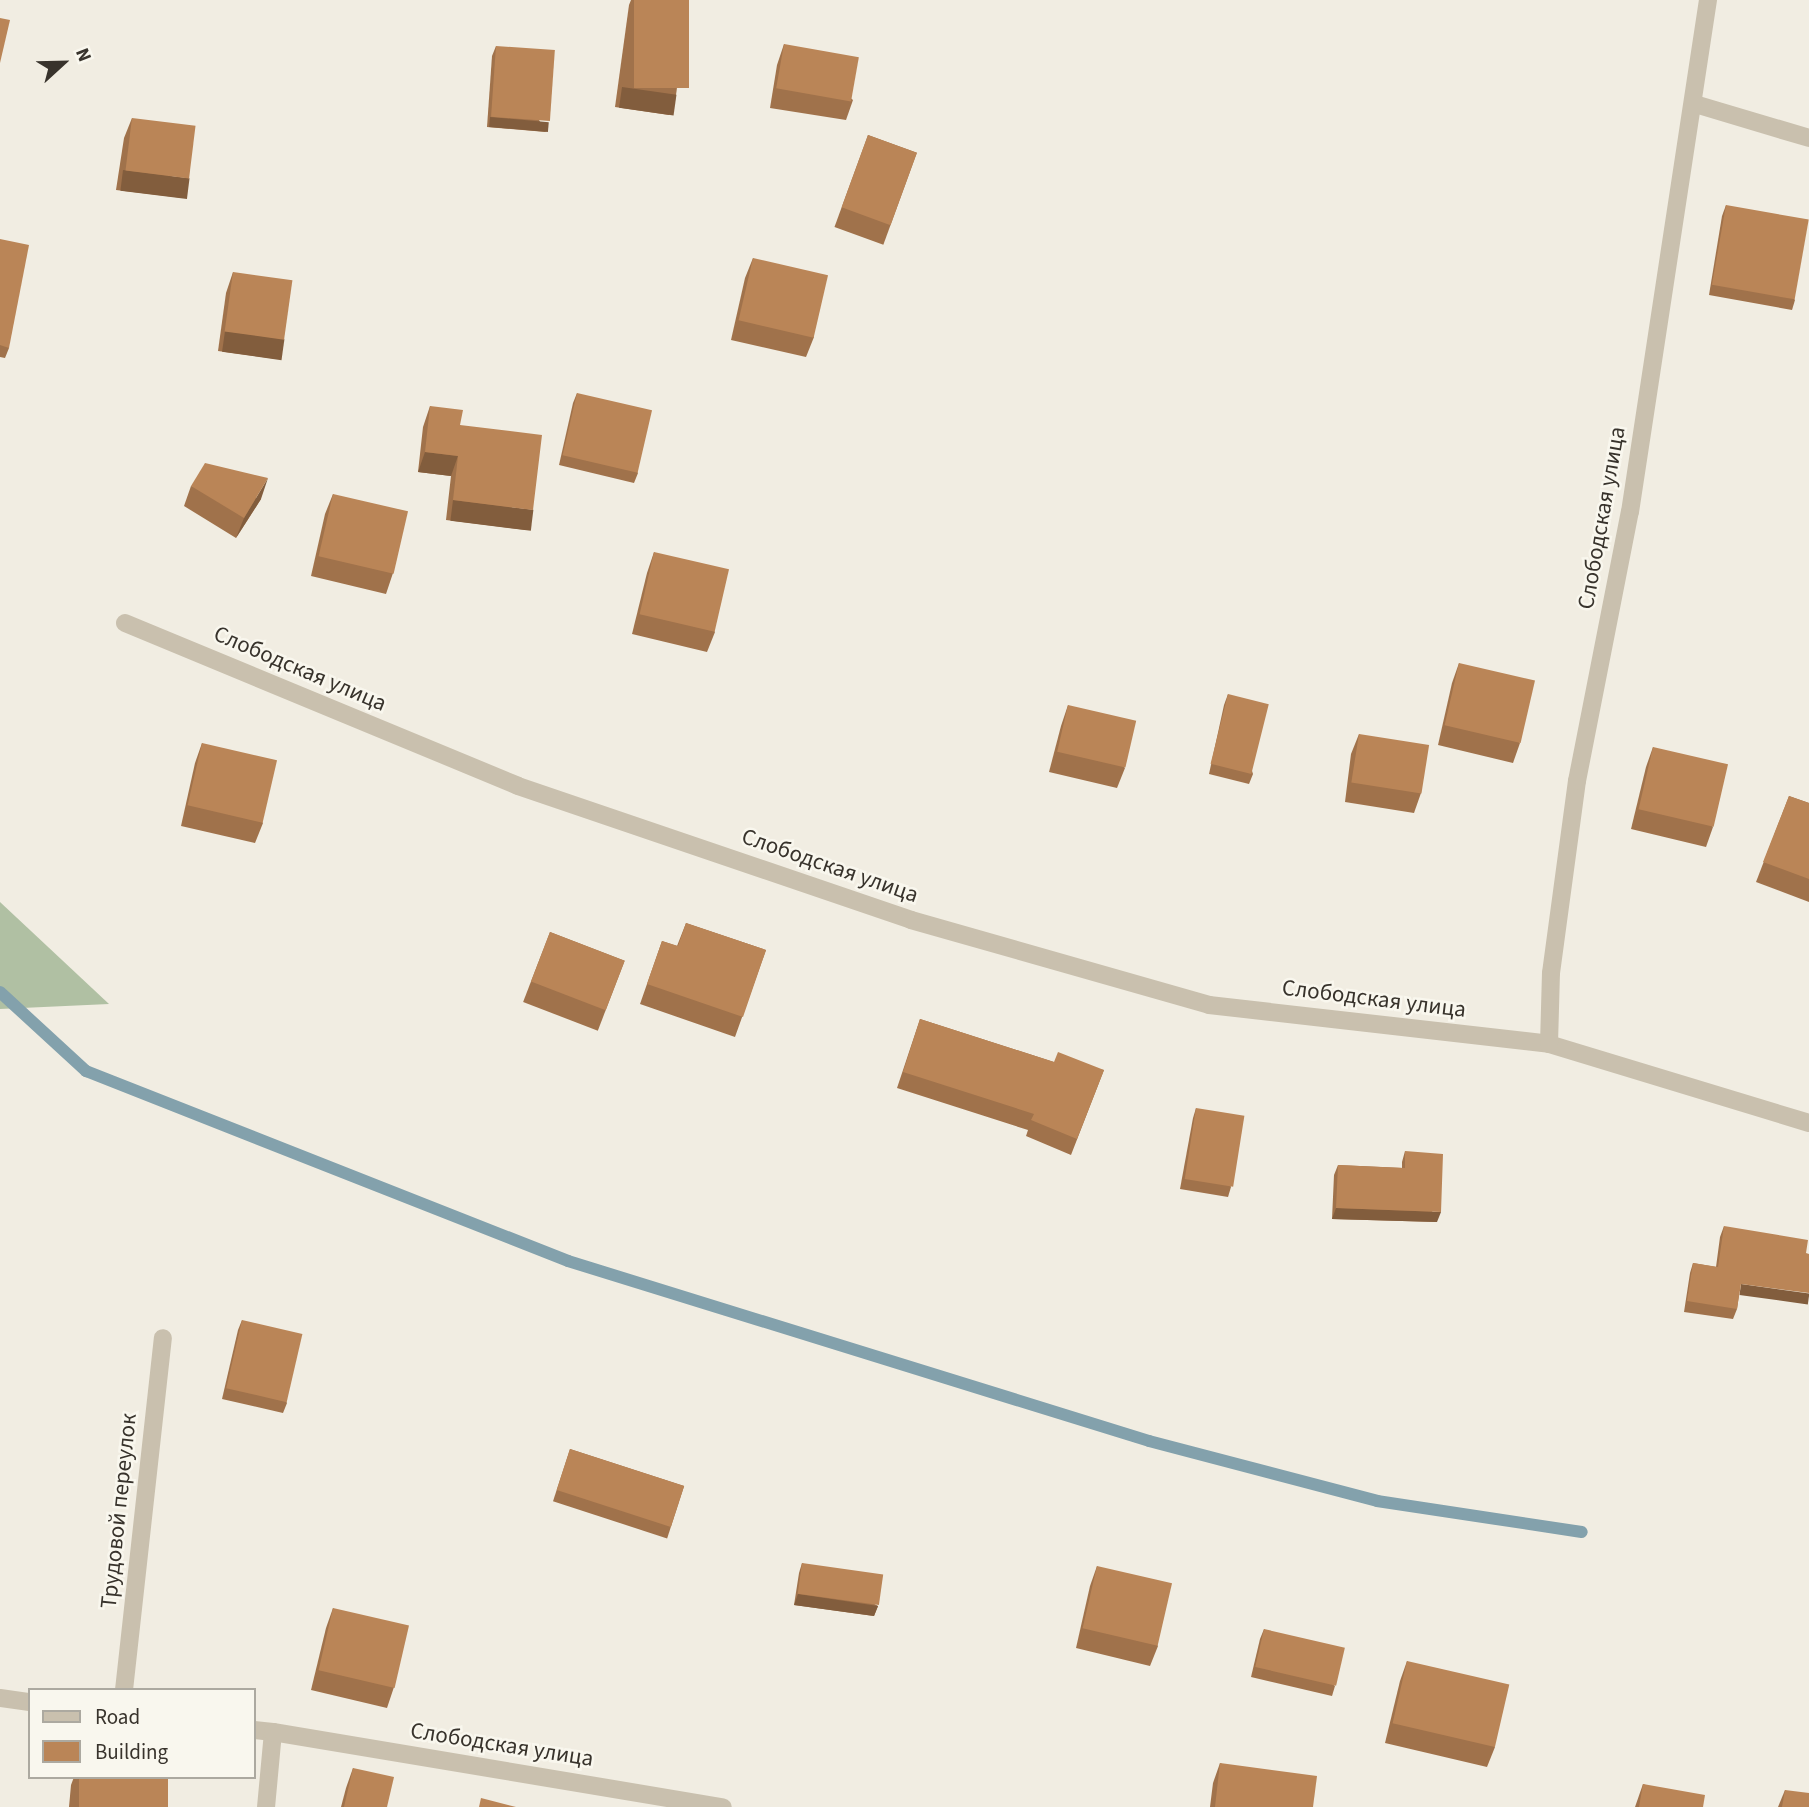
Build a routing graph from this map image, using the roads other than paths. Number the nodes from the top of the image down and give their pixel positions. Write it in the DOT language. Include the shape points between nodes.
graph roads {
  1 [pos="1708,0"];
  2 [pos="1695,104"];
  3 [pos="1809,138"];
  4 [pos="125,622"];
  5 [pos="1549,1044"];
  6 [pos="1809,1123"];
  7 [pos="163,1338"];
  8 [pos="124,1688"];
  9 [pos="0,1698"];
  10 [pos="28,1702"];
  11 [pos="256,1730"];
  12 [pos="272,1732"];
  13 [pos="266,1807"];
  14 [pos="723,1807"];
  1 -- 2 [label="street, Слободская улица"];
  2 -- 3 [label="street"];
  2 -- 5 [label="street, Слободская улица" via="1630,512 1577,781 1551,973"];
  4 -- 5 [label="street, Слободская улица" via="518,786 911,920 1209,1005"];
  5 -- 6 [label="street, Слободская улица"];
  7 -- 8 [label="street, Трудовой переулок"];
  9 -- 10 [label="street"];
  11 -- 12 [label="street"];
  12 -- 13 [label="street"];
  12 -- 14 [label="street, Слободская улица"];
}
